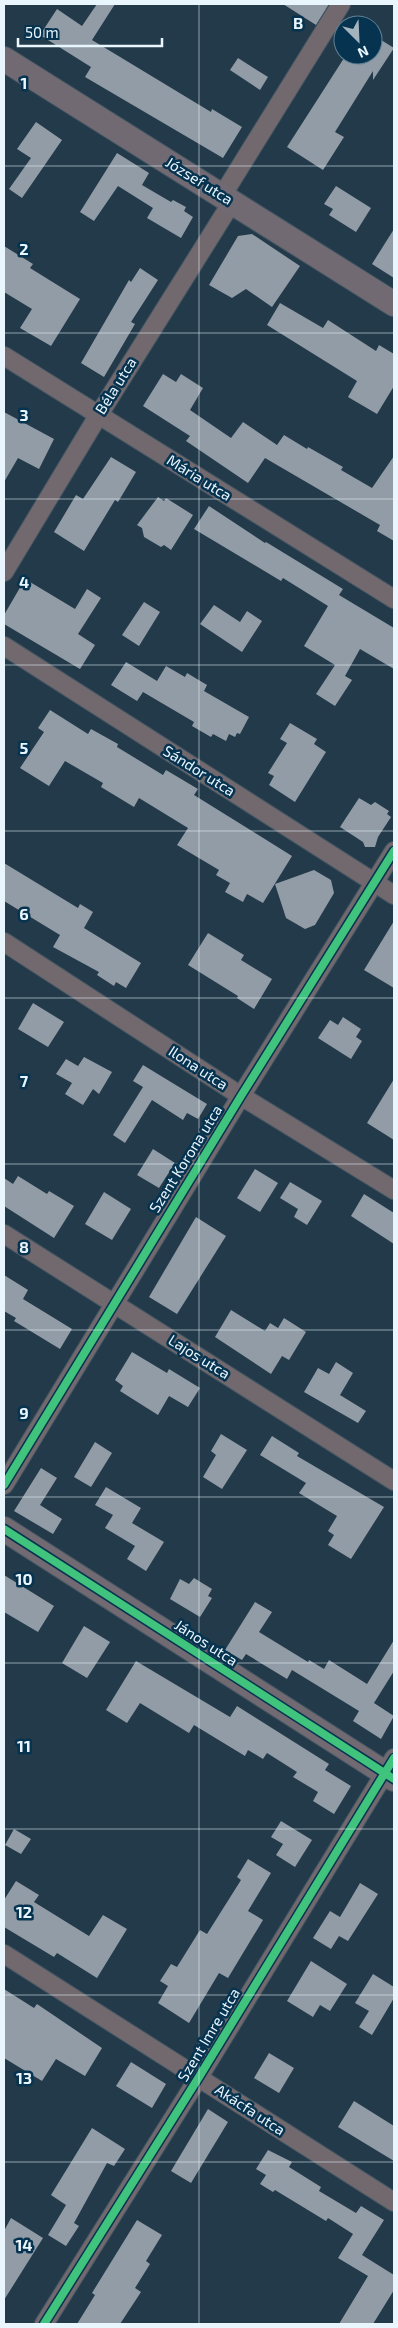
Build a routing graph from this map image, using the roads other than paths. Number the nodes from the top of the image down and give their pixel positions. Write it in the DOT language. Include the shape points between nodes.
graph roads {
  1 [pos="341,4"];
  2 [pos="4,59"];
  3 [pos="227,199"];
  4 [pos="394,304"];
  5 [pos="4,356"];
  6 [pos="98,416"];
  7 [pos="4,572"];
  8 [pos="394,599"];
  9 [pos="4,646"];
  10 [pos="394,851"];
  11 [pos="374,882"];
  12 [pos="394,895"];
  13 [pos="4,942"];
  14 [pos="241,1096"];
  15 [pos="394,1190"];
  16 [pos="4,1234"];
  17 [pos="114,1303"];
  18 [pos="394,1481"];
  19 [pos="4,1485"];
  20 [pos="4,1529"];
  21 [pos="391,1770"];
  22 [pos="4,1954"];
  23 [pos="199,2077"];
  24 [pos="394,2202"];
  25 [pos="44,2324"];
  1 -- 3 [label="street, Béla utca"];
  2 -- 3 [label="street, József utca"];
  3 -- 4 [label="street, József utca"];
  3 -- 6 [label="street, Béla utca"];
  5 -- 6 [label="street, Mária utca"];
  6 -- 7 [label="street, Béla utca"];
  6 -- 8 [label="street, Mária utca"];
  9 -- 11 [label="street, Sándor utca"];
  10 -- 11 [label="street, Szent Korona utca"];
  11 -- 12 [label="street, Sándor utca"];
  11 -- 14 [label="street, Szent Korona utca"];
  13 -- 14 [label="street, Ilona utca"];
  14 -- 15 [label="street, Ilona utca"];
  14 -- 17 [label="street, Szent Korona utca"];
  16 -- 17 [label="street, Lajos utca"];
  17 -- 18 [label="street, Lajos utca"];
  17 -- 19 [label="street, Szent Korona utca"];
  20 -- 21 [label="street, János utca"];
  21 -- 23 [label="street, Szent Imre utca"];
  22 -- 23 [label="street, Akácfa utca"];
  23 -- 24 [label="street, Akácfa utca"];
  23 -- 25 [label="street, Szent Imre utca"];
}
